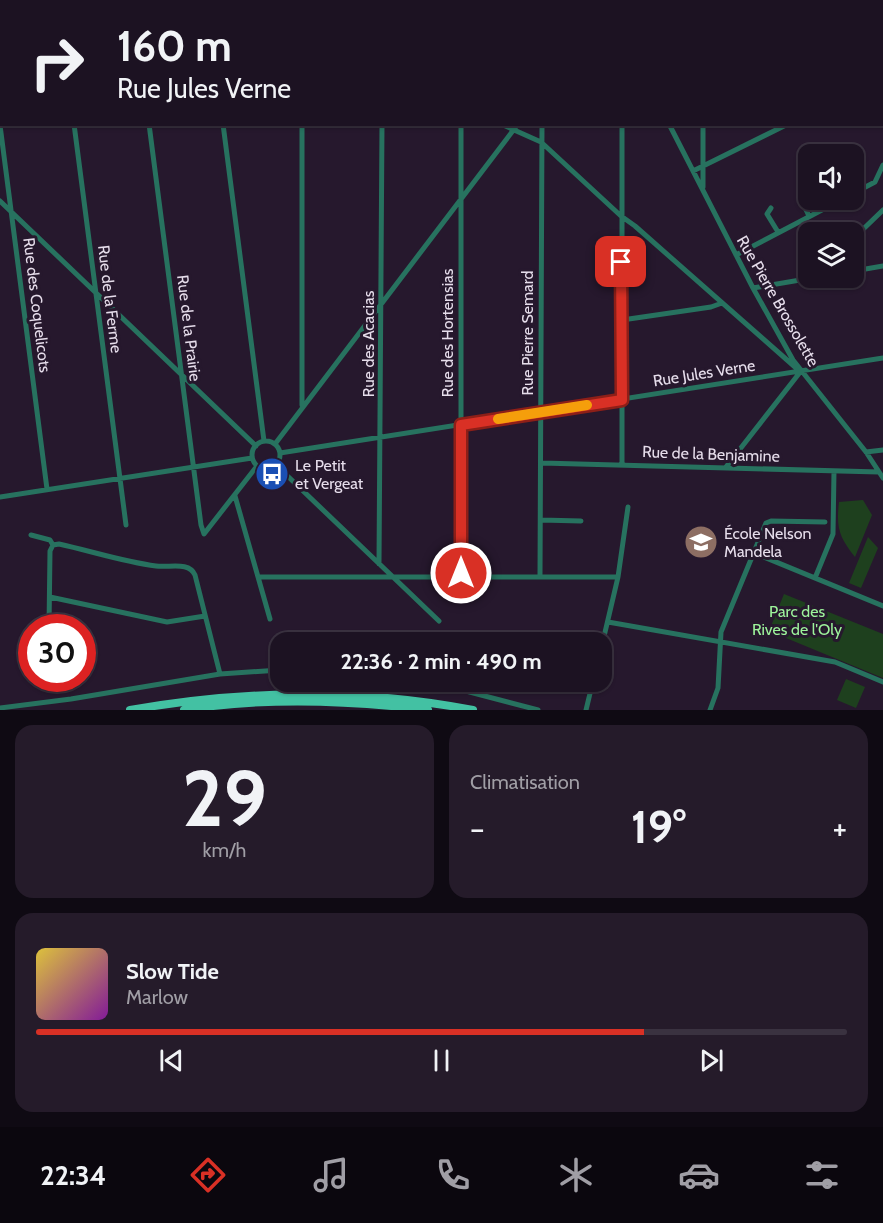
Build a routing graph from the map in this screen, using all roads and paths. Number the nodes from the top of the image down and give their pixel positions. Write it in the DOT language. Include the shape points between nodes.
graph roads {
  1 [pos="0,126"];
  2 [pos="74,126"];
  3 [pos="149,126"];
  4 [pos="223,126"];
  5 [pos="302,126"];
  6 [pos="382,126"];
  7 [pos="461,126"];
  8 [pos="542,126"];
  9 [pos="622,126"];
  10 [pos="670,126"];
  11 [pos="703,126"];
  12 [pos="784,126"];
  13 [pos="516,127"];
  14 [pos="541,142"];
  15 [pos="883,165"];
  16 [pos="703,166"];
  17 [pos="693,171"];
  18 [pos="864,188"];
  19 [pos="703,189"];
  20 [pos="461,197"];
  21 [pos="0,201"];
  22 [pos="771,207"];
  23 [pos="806,210"];
  24 [pos="821,210"];
  25 [pos="883,210"];
  26 [pos="11,211"];
  27 [pos="621,216"];
  28 [pos="809,216"];
  29 [pos="864,228"];
  30 [pos="778,232"];
  31 [pos="736,255"];
  32 [pos="883,266"];
  33 [pos="864,269"];
  34 [pos="798,280"];
  35 [pos="753,288"];
  36 [pos="96,292"];
  37 [pos="722,303"];
  38 [pos="381,304"];
  39 [pos="622,320"];
  40 [pos="782,339"];
  41 [pos="772,347"];
  42 [pos="883,358"];
  43 [pos="801,372"];
  44 [pos="181,374"];
  45 [pos="622,400"];
  46 [pos="302,406"];
  47 [pos="541,412"];
  48 [pos="461,425"];
  49 [pos="381,437"];
  50 [pos="264,441"];
  51 [pos="275,444"];
  52 [pos="256,446"];
  53 [pos="883,450"];
  54 [pos="866,452"];
  55 [pos="280,453"];
  56 [pos="252,458"];
  57 [pos="542,463"];
  58 [pos="622,464"];
  59 [pos="276,465"];
  60 [pos="193,466"];
  61 [pos="257,466"];
  62 [pos="726,467"];
  63 [pos="834,471"];
  64 [pos="879,472"];
  65 [pos="120,478"];
  66 [pos="883,478"];
  67 [pos="47,489"];
  68 [pos="235,496"];
  69 [pos="0,497"];
  70 [pos="627,507"];
  71 [pos="541,520"];
  72 [pos="581,521"];
  73 [pos="825,522"];
  74 [pos="126,525"];
  75 [pos="31,535"];
  76 [pos="53,545"];
  77 [pos="754,554"];
  78 [pos="380,564"];
  79 [pos="258,577"];
  80 [pos="392,577"];
  81 [pos="540,577"];
  82 [pos="618,577"];
  83 [pos="461,578"];
  84 [pos="815,578"];
  85 [pos="50,597"];
  86 [pos="883,606"];
  87 [pos="49,614"];
  88 [pos="205,616"];
  89 [pos="270,619"];
  90 [pos="439,621"];
  91 [pos="608,622"];
  92 [pos="605,632"];
  93 [pos="720,642"];
  94 [pos="270,671"];
  95 [pos="220,674"];
  96 [pos="883,682"];
  97 [pos="467,692"];
  98 [pos="590,692"];
  99 [pos="0,708"];
  100 [pos="130,710"];
  101 [pos="184,710"];
  102 [pos="428,710"];
  103 [pos="473,710"];
  104 [pos="538,710"];
  105 [pos="586,710"];
  106 [pos="710,710"];
  1 -- 26 [label="street, Rue des Coquelicots"];
  2 -- 36 [label="street, Rue de la Ferme"];
  3 -- 44 [label="street, Rue de la Prairie"];
  4 -- 50 [label="street"];
  5 -- 46 [label="street"];
  6 -- 38 [label="street, Rue des Acacias"];
  7 -- 20 [label="street, Rue des Hortensias"];
  8 -- 14 [label="street, Rue Pierre Semard"];
  9 -- 27 [label="street"];
  10 -- 17 [label="street, Rue Pierre Brossolette"];
  11 -- 16 [label="street"];
  12 -- 16 [label="street"];
  13 -- 14 [label="street"];
  13 -- 20 [label="street"];
  14 -- 27 [label="street"];
  14 -- 47 [label="street, Rue Pierre Semard"];
  15 -- 18 [label="street" via="875,182"];
  16 -- 17 [label="street"];
  16 -- 19 [label="street"];
  17 -- 19 [label="street, Rue Pierre Brossolette"];
  19 -- 31 [label="street, Rue Pierre Brossolette"];
  20 -- 38 [label="street"];
  20 -- 48 [label="street, Rue des Hortensias"];
  21 -- 26 [label="street"];
  22 -- 30 [label="street" via="767,214"];
  23 -- 28 [label="street"];
  24 -- 28 [label="street"];
  25 -- 29 [label="street"];
  26 -- 36 [label="street"];
  26 -- 67 [label="street, Rue des Coquelicots"];
  27 -- 37 [label="street"];
  27 -- 39 [label="street"];
  28 -- 30 [label="street"];
  30 -- 31 [label="street"];
  31 -- 35 [label="street, Rue Pierre Brossolette"];
  32 -- 33 [label="street"];
  34 -- 35 [label="street"];
  35 -- 40 [label="street, Rue Pierre Brossolette"];
  36 -- 44 [label="street"];
  36 -- 65 [label="street, Rue de la Ferme"];
  37 -- 39 [label="street"];
  37 -- 41 [label="street"];
  38 -- 46 [label="street"];
  38 -- 49 [label="street, Rue des Acacias"];
  39 -- 45 [label="street"];
  40 -- 41 [label="street"];
  40 -- 43 [label="street, Rue Pierre Brossolette"];
  41 -- 43 [label="street"];
  42 -- 43 [label="street, Rue Jules Verne"];
  43 -- 45 [label="street, Rue Jules Verne"];
  43 -- 54 [label="street, Rue Pierre Brossolette"];
  43 -- 62 [label="street"];
  44 -- 52 [label="street"];
  44 -- 60 [label="street, Rue de la Prairie"];
  45 -- 47 [label="street, Rue Jules Verne"];
  45 -- 58 [label="street"];
  46 -- 51 [label="street"];
  47 -- 48 [label="street, Rue Jules Verne"];
  47 -- 57 [label="street, Rue Pierre Semard"];
  48 -- 49 [label="street, Rue Jules Verne"];
  48 -- 83 [label="street, Rue des Hortensias"];
  49 -- 55 [label="street, Rue Jules Verne"];
  49 -- 78 [label="street, Rue des Acacias"];
  50 -- 51 [label="street"];
  50 -- 52 [label="street"];
  51 -- 55 [label="street"];
  52 -- 56 [label="street"];
  53 -- 54 [label="street"];
  54 -- 64 [label="street, Rue Pierre Brossolette"];
  55 -- 59 [label="street"];
  56 -- 60 [label="street"];
  56 -- 61 [label="street"];
  57 -- 58 [label="street, Rue de la Benjamine"];
  57 -- 71 [label="street, Rue Pierre Semard"];
  58 -- 62 [label="street, Rue de la Benjamine"];
  59 -- 61 [label="street" via="265,470"];
  59 -- 78 [label="street"];
  60 -- 65 [label="street"];
  60 -- 68 [label="street, Rue de la Prairie" via="204,534"];
  61 -- 68 [label="street"];
  62 -- 63 [label="street, Rue de la Benjamine"];
  63 -- 64 [label="street, Rue de la Benjamine"];
  63 -- 84 [label="street" via="833,534"];
  64 -- 66 [label="street, Rue Pierre Brossolette"];
  65 -- 67 [label="street"];
  65 -- 74 [label="street, Rue de la Ferme"];
  67 -- 69 [label="street"];
  68 -- 79 [label="street"];
  70 -- 82 [label="street"];
  71 -- 72 [label="street"];
  71 -- 81 [label="street, Rue Pierre Semard"];
  73 -- 77 [label="street" via="766,523"];
  75 -- 76 [label="street" via="50,540"];
  76 -- 85 [label="street"];
  76 -- 88 [label="street" via="157,567 188,567 195,575"];
  77 -- 84 [label="street"];
  77 -- 93 [label="street"];
  78 -- 80 [label="street"];
  79 -- 80 [label="street"];
  79 -- 89 [label="street"];
  80 -- 83 [label="street"];
  80 -- 90 [label="street"];
  81 -- 82 [label="street"];
  81 -- 83 [label="street"];
  82 -- 91 [label="street"];
  84 -- 86 [label="street"];
  85 -- 87 [label="street"];
  85 -- 88 [label="street" via="167,622"];
  88 -- 95 [label="street"];
  91 -- 92 [label="street"];
  91 -- 93 [label="street"];
  93 -- 96 [label="street" via="835,662"];
  93 -- 106 [label="street" via="718,688"];
  94 -- 95 [label="street"];
  95 -- 99 [label="street"];
  97 -- 104 [label="street"];
  98 -- 105 [label="street"];
  100 -- 103 [label="main road" via="203,699 313,694 406,700"];
  101 -- 102 [label="main road" via="312,701"];
}
